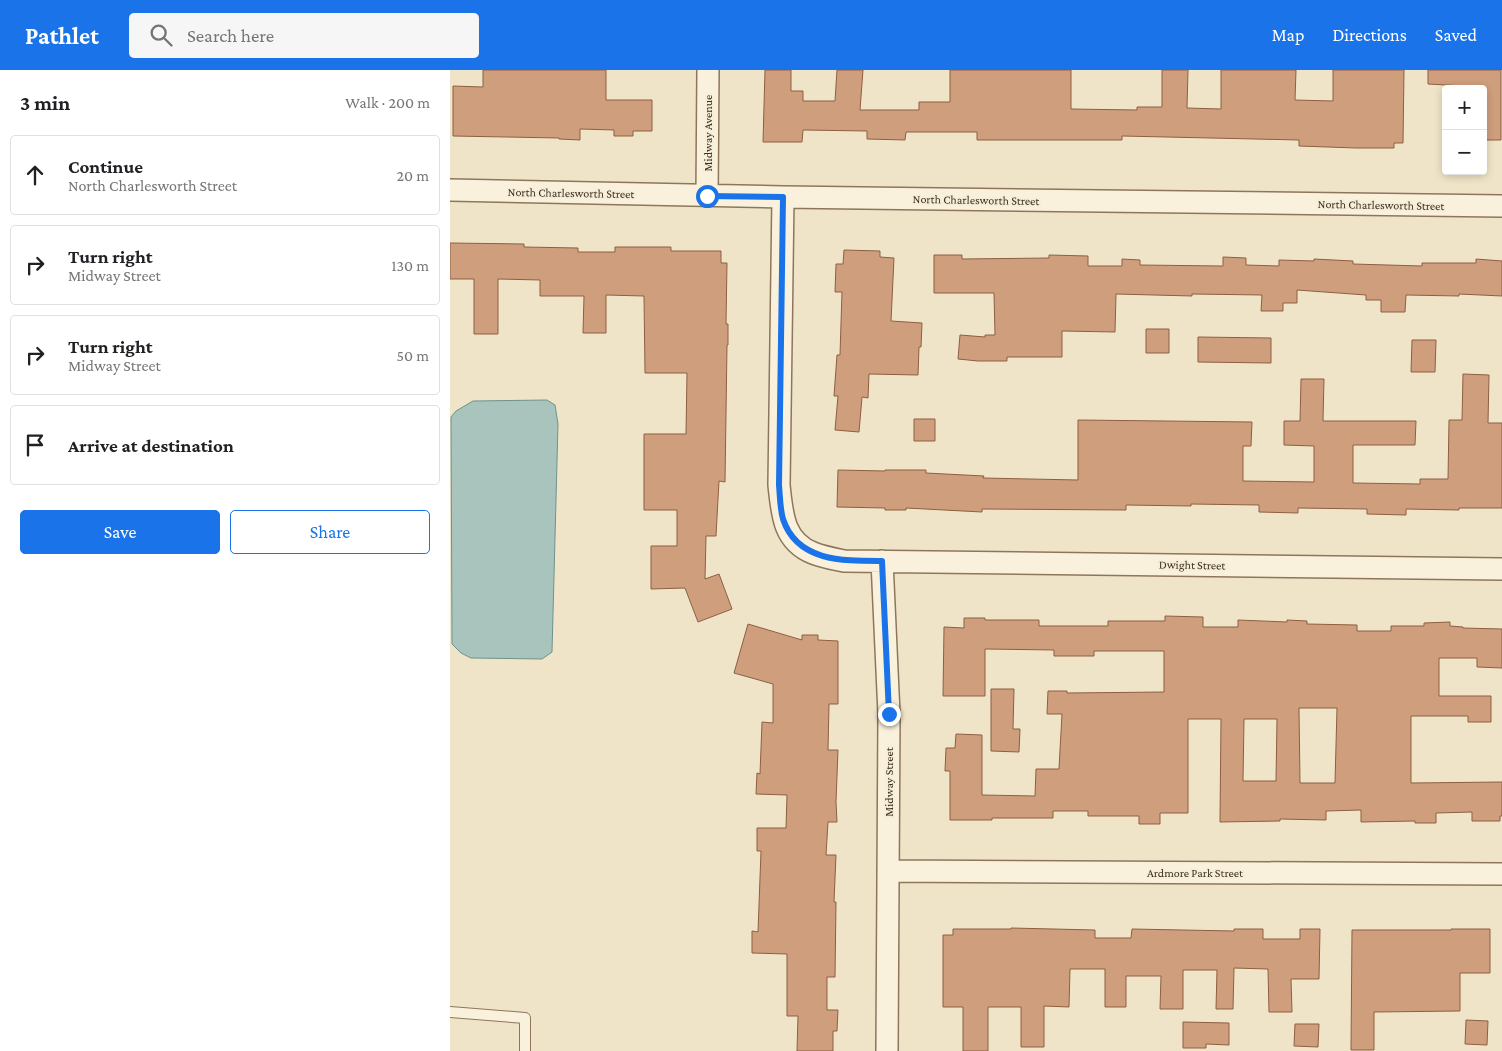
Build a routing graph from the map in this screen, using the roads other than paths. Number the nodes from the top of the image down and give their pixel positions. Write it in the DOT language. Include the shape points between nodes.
graph roads {
  1 [pos="708,70"];
  2 [pos="450,190"];
  3 [pos="707,196"];
  4 [pos="783,197"];
  5 [pos="1502,206"];
  6 [pos="882,561"];
  7 [pos="1502,569"];
  8 [pos="888,872"];
  9 [pos="1502,874"];
  10 [pos="450,1012"];
  11 [pos="525,1051"];
  12 [pos="887,1051"];
  1 -- 3 [label="street, Midway Avenue"];
  2 -- 3 [label="street, North Charlesworth Street"];
  3 -- 4 [label="street, North Charlesworth Street"];
  4 -- 5 [label="street, North Charlesworth Street"];
  4 -- 6 [label="street" via="779,485 782,517 793,539 814,554 844,561"];
  6 -- 7 [label="street, Dwight Street"];
  6 -- 8 [label="street, Midway Street" via="889,714"];
  8 -- 9 [label="street, Ardmore Park Street"];
  8 -- 12 [label="street, Midway Street"];
  10 -- 11 [label="lane" via="525,1018"];
}
